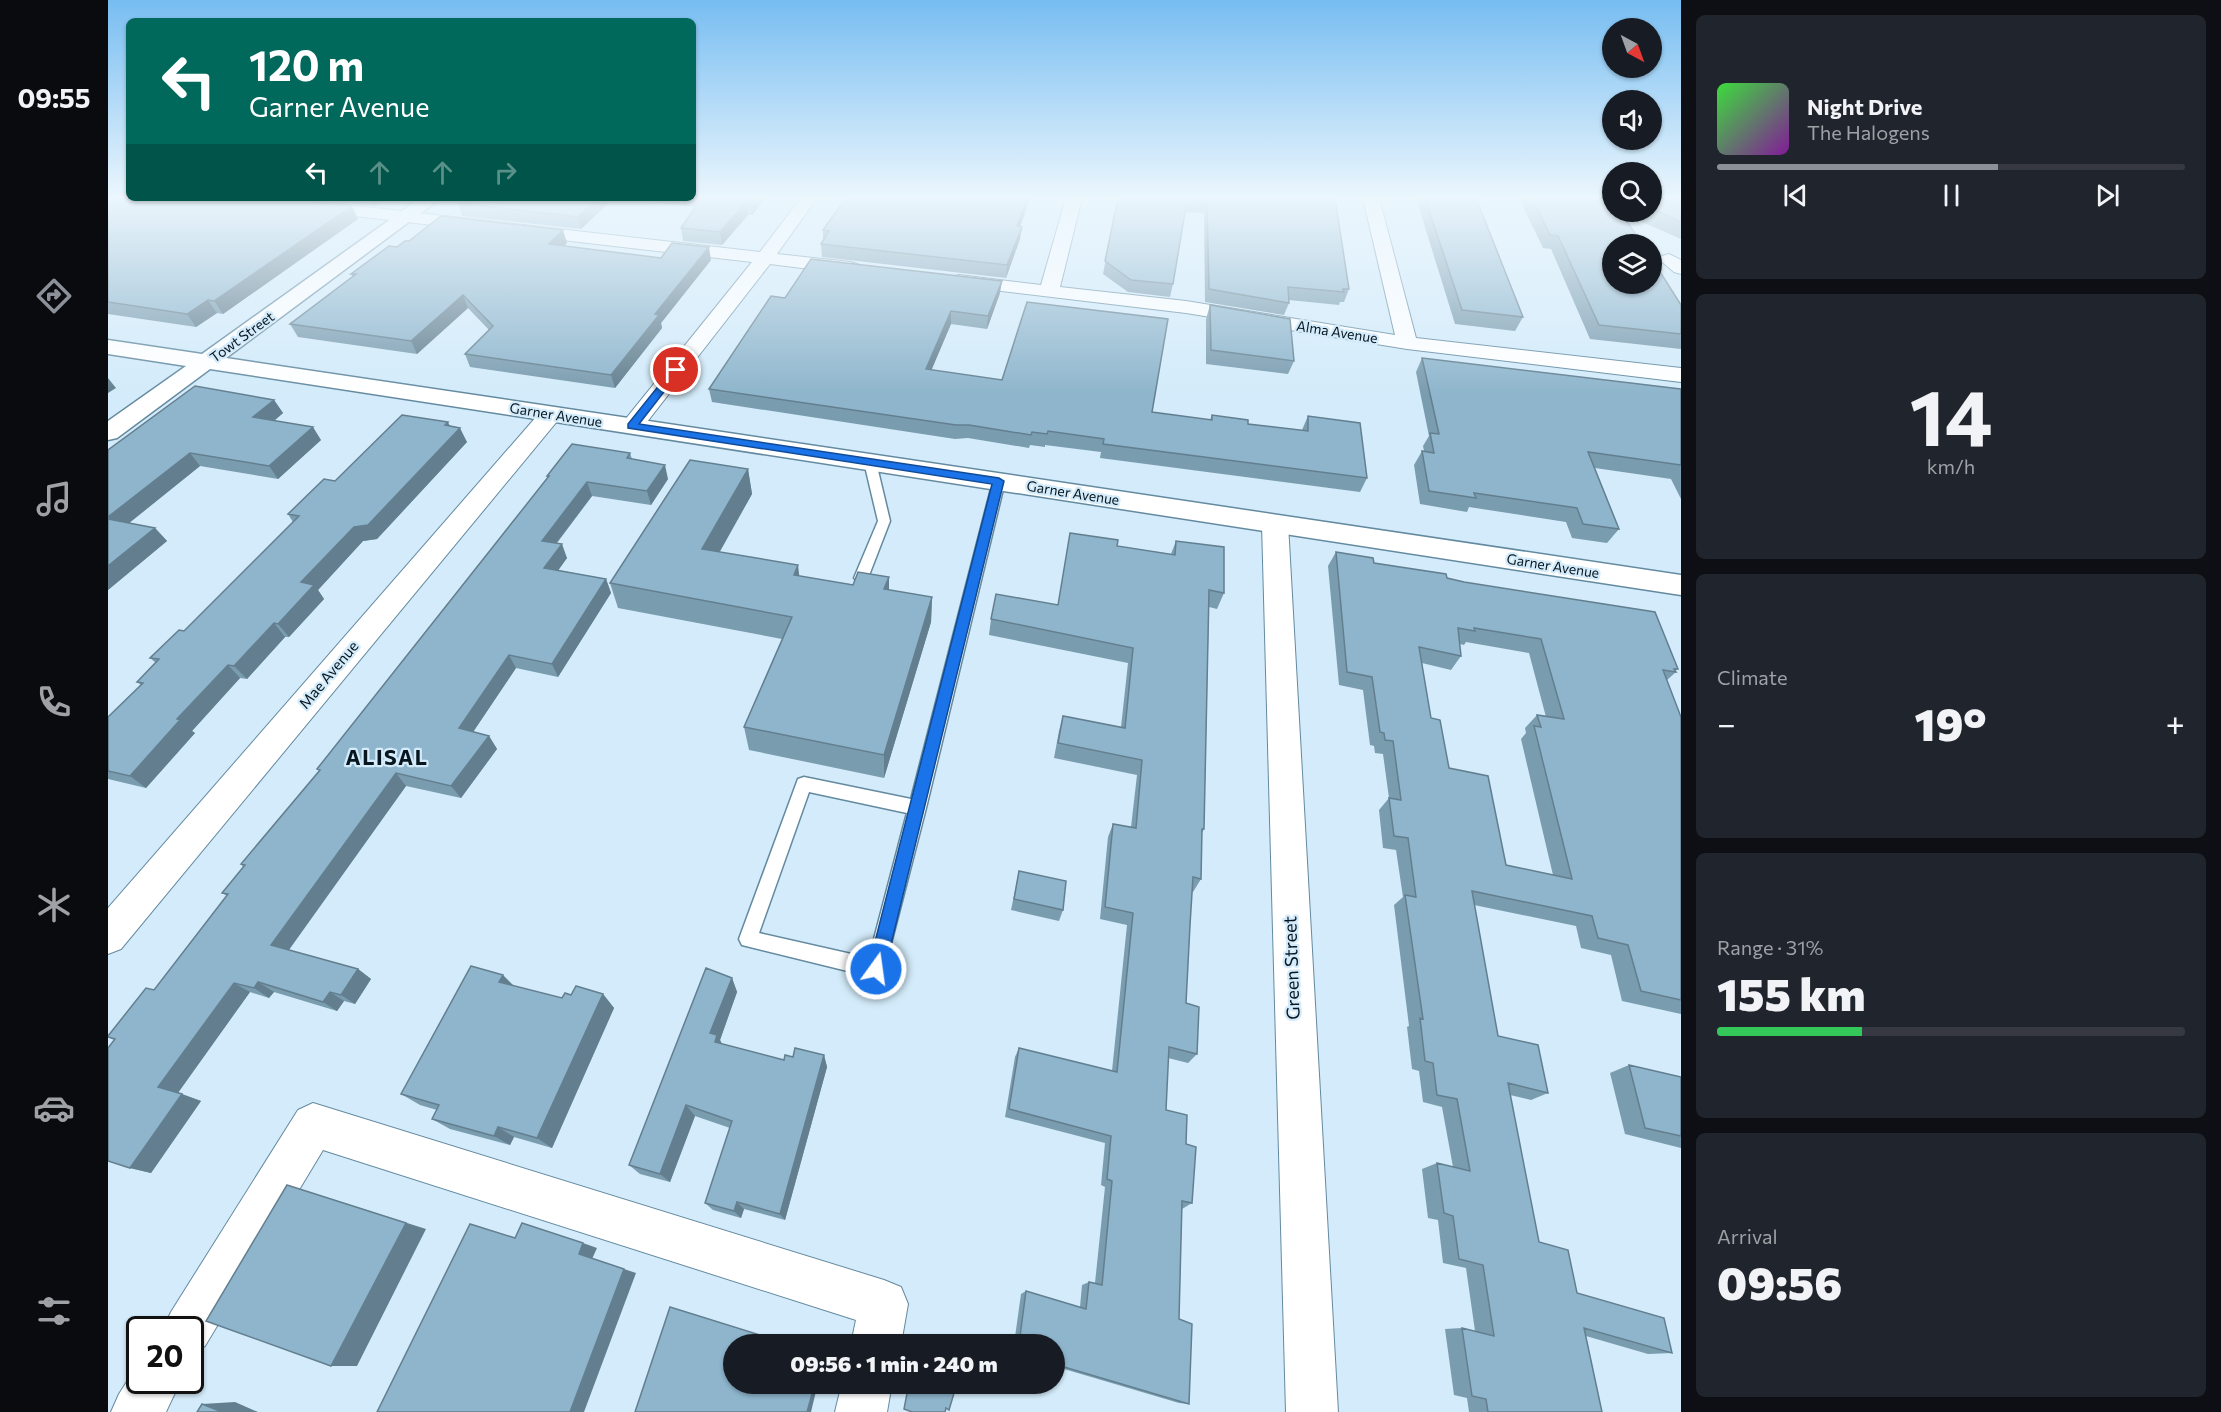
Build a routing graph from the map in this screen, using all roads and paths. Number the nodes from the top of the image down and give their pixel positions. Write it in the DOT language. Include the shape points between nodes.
graph roads {
  1 [pos="342,264"];
  2 [pos="760,264"];
  3 [pos="814,264"];
  4 [pos="1056,264"];
  5 [pos="1387,264"];
  6 [pos="872,271"];
  7 [pos="943,279"];
  8 [pos="1049,292"];
  9 [pos="1407,343"];
  10 [pos="108,347"];
  11 [pos="207,363"];
  12 [pos="1681,375"];
  13 [pos="550,414"];
  14 [pos="632,426"];
  15 [pos="108,433"];
  16 [pos="870,462"];
  17 [pos="999,481"];
  18 [pos="1275,524"];
  19 [pos="861,578"];
  20 [pos="1681,585"];
  21 [pos="918,807"];
  22 [pos="108,936"];
  23 [pos="196,1316"];
  24 [pos="878,1334"];
  25 [pos="148,1394"];
  26 [pos="865,1394"];
  27 [pos="137,1412"];
  28 [pos="861,1412"];
  29 [pos="1312,1412"];
  1 -- 11 [label="street, Towt Street"];
  2 -- 14 [label="street"];
  3 -- 6 [label="street"];
  4 -- 8 [label="street"];
  5 -- 9 [label="street"];
  7 -- 8 [label="street, Alma Avenue"];
  8 -- 9 [label="street, Alma Avenue" via="1186,307"];
  9 -- 12 [label="street, Alma Avenue"];
  10 -- 11 [label="street, Garner Avenue"];
  11 -- 13 [label="street, Garner Avenue"];
  11 -- 15 [label="street, Towt Street"];
  13 -- 14 [label="street, Garner Avenue"];
  13 -- 22 [label="street, Mae Avenue"];
  14 -- 16 [label="street, Garner Avenue"];
  16 -- 17 [label="street, Garner Avenue"];
  16 -- 19 [label="lane" via="884,521"];
  17 -- 18 [label="street, Garner Avenue"];
  17 -- 21 [label="lane"];
  18 -- 20 [label="street, Garner Avenue"];
  18 -- 29 [label="street, Green Street"];
  21 -- 21 [label="lane" via="804,784 748,939 876,969"];
  23 -- 24 [label="street" via="313,1125 884,1304"];
  25 -- 27 [label="street"];
  26 -- 28 [label="street"];
}
